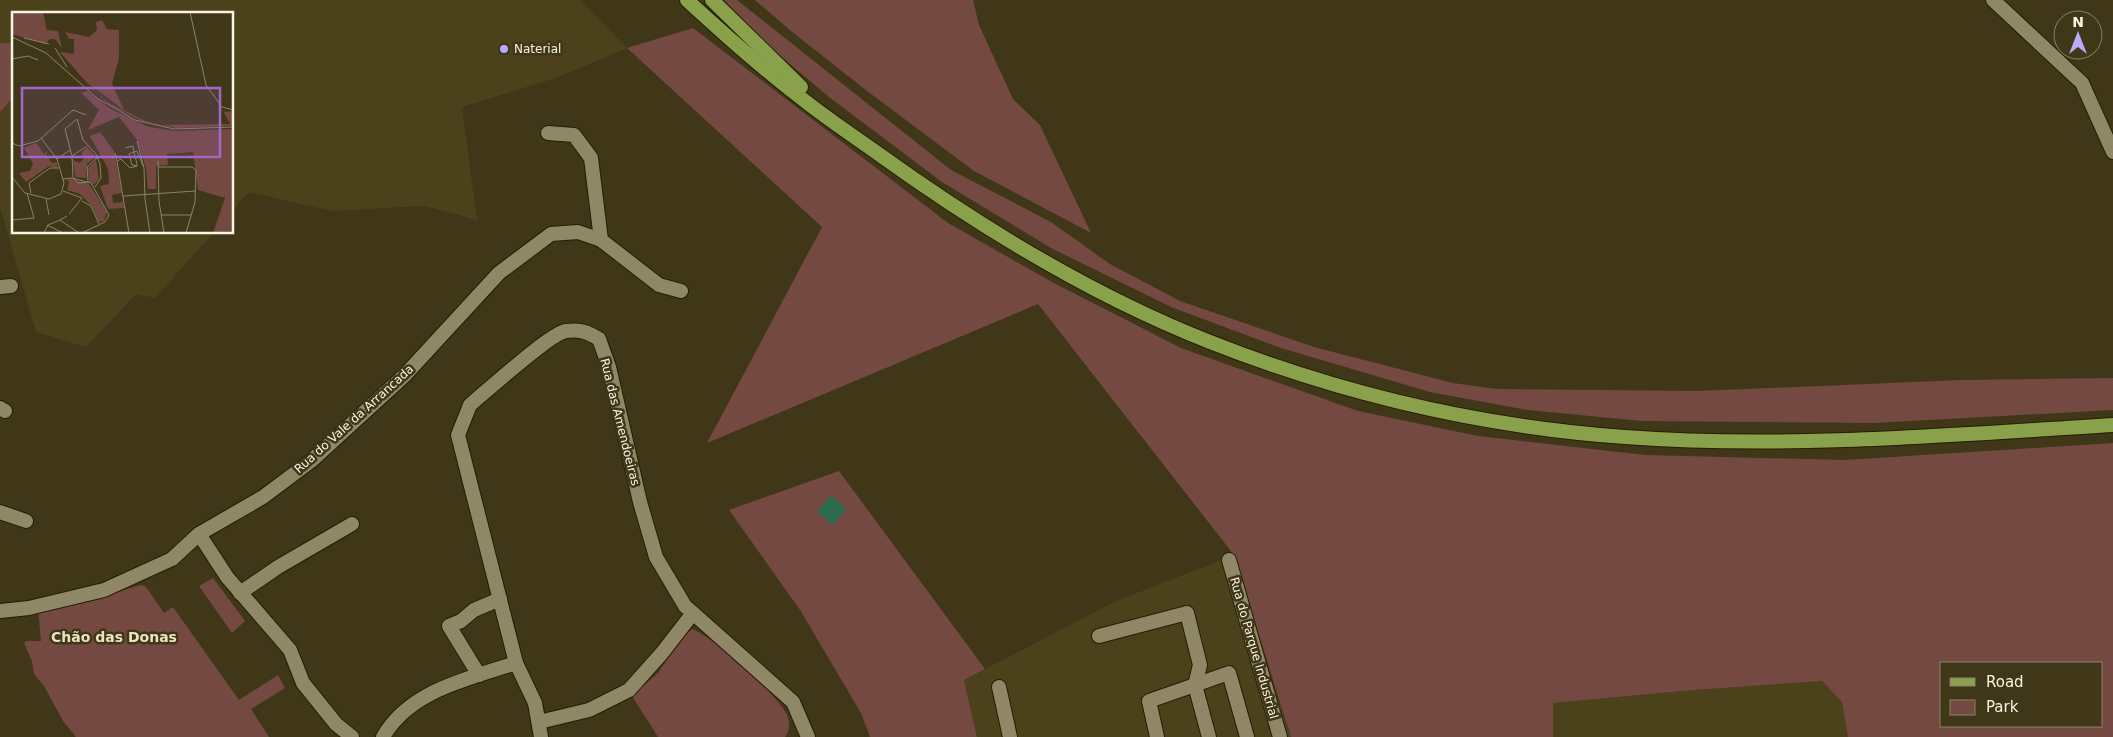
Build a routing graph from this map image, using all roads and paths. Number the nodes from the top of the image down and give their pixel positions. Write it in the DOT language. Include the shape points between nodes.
graph roads {
  1 [pos="677,0"];
  2 [pos="687,0"];
  3 [pos="700,0"];
  4 [pos="712,0"];
  5 [pos="1993,0"];
  6 [pos="807,99"];
  7 [pos="548,133"];
  8 [pos="2113,152"];
  9 [pos="601,240"];
  10 [pos="681,291"];
  11 [pos="2113,425"];
  12 [pos="0,512"];
  13 [pos="26,521"];
  14 [pos="352,524"];
  15 [pos="199,534"];
  16 [pos="1229,560"];
  17 [pos="240,593"];
  18 [pos="500,599"];
  19 [pos="0,611"];
  20 [pos="693,613"];
  21 [pos="1099,636"];
  22 [pos="516,663"];
  23 [pos="479,675"];
  24 [pos="1195,685"];
  25 [pos="999,687"];
  26 [pos="539,722"];
  27 [pos="352,737"];
  28 [pos="383,737"];
  29 [pos="540,737"];
  30 [pos="807,737"];
  31 [pos="1010,737"];
  32 [pos="1157,737"];
  33 [pos="1209,737"];
  34 [pos="1247,737"];
  35 [pos="1280,737"];
  1 -- 6 [label="main road"];
  2 -- 6 [label="main road"];
  3 -- 6 [label="main road"];
  4 -- 6 [label="main road"];
  5 -- 8 [label="street" via="2082,83"];
  6 -- 11 [label="main road" via="936,195 1019,247 1111,297 1207,341 1284,369 1368,394 1526,425 1622,437 1710,442 1807,442"];
  7 -- 9 [label="street" via="574,134 591,158"];
  9 -- 10 [label="street, Rua do Vale da Arrancada" via="659,286"];
  9 -- 15 [label="street, Rua do Vale da Arrancada" via="578,232 551,234 499,273 404,375 311,461 263,498"];
  12 -- 13 [label="street"];
  14 -- 17 [label="street"];
  15 -- 17 [label="street"];
  15 -- 19 [label="street, Rua do Vale da Arrancada" via="172,559 104,590 29,608"];
  16 -- 35 [label="street, Rua do Parque Industrial"];
  17 -- 27 [label="street" via="290,650 303,684 336,724"];
  18 -- 20 [label="street, Rua das Amendoeiras" via="458,435 470,405 479,397 549,340 564,331 584,331 599,339 609,367 656,557 685,606"];
  18 -- 22 [label="street, Rua das Amendoeiras"];
  18 -- 23 [label="street" via="449,626"];
  20 -- 26 [label="street" via="630,690 589,710"];
  20 -- 30 [label="street, Rua das Amendoeiras" via="794,702"];
  21 -- 24 [label="street" via="1187,613 1200,665"];
  22 -- 23 [label="street"];
  22 -- 26 [label="street, Rua das Amendoeiras" via="535,703"];
  23 -- 28 [label="street" via="424,696 392,722"];
  24 -- 32 [label="street" via="1149,701"];
  24 -- 33 [label="street"];
  24 -- 34 [label="street" via="1229,673"];
  25 -- 31 [label="street"];
  26 -- 29 [label="street, Rua das Amendoeiras"];
}
